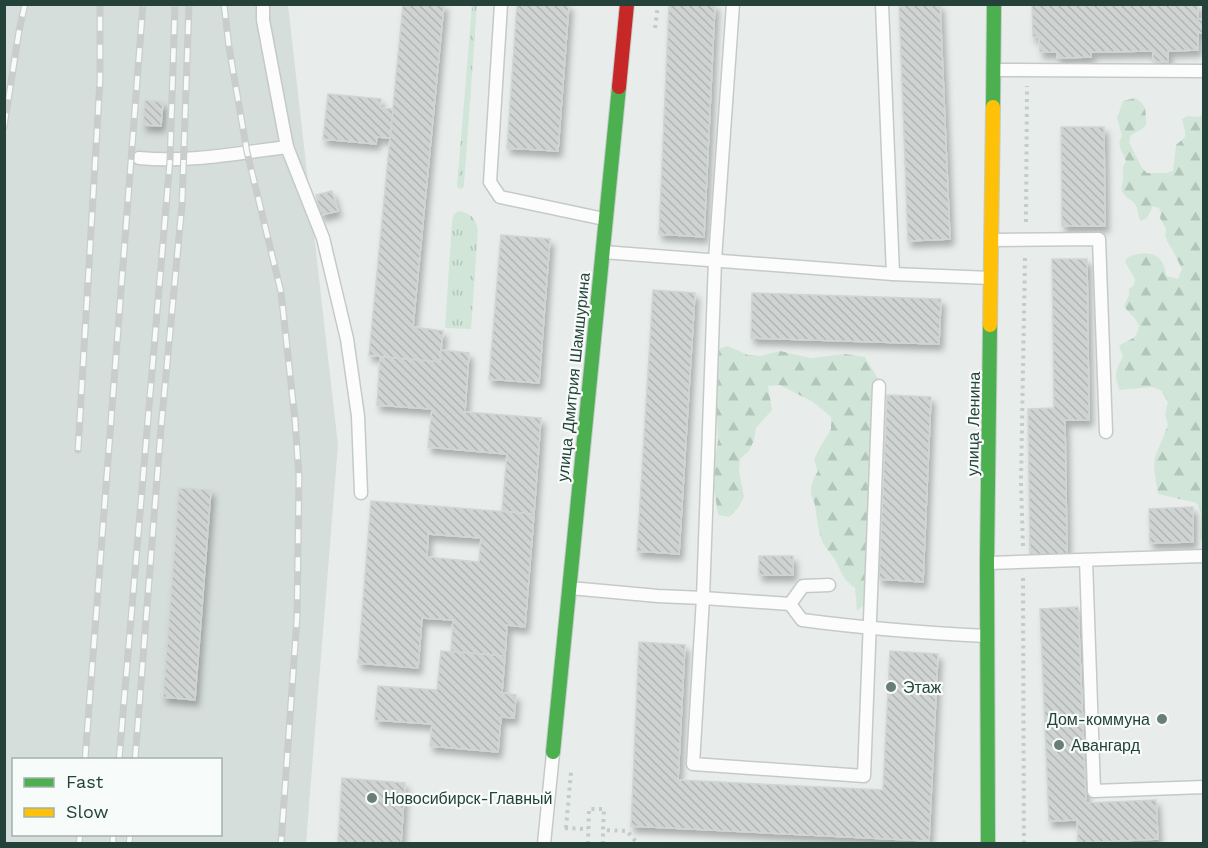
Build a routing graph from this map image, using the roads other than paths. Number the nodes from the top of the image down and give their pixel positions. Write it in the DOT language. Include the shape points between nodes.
graph roads {
  1 [pos="263,4"];
  2 [pos="501,4"];
  3 [pos="627,4"];
  4 [pos="733,4"];
  5 [pos="882,4"];
  6 [pos="994,4"];
  7 [pos="994,70"];
  8 [pos="1203,71"];
  9 [pos="287,147"];
  10 [pos="139,158"];
  11 [pos="605,219"];
  12 [pos="992,240"];
  13 [pos="602,252"];
  14 [pos="715,260"];
  15 [pos="893,274"];
  16 [pos="992,278"];
  17 [pos="879,386"];
  18 [pos="1106,432"];
  19 [pos="361,493"];
  20 [pos="1203,556"];
  21 [pos="1086,560"];
  22 [pos="987,563"];
  23 [pos="829,585"];
  24 [pos="569,587"];
  25 [pos="703,598"];
  26 [pos="790,604"];
  27 [pos="870,628"];
  28 [pos="988,636"];
  29 [pos="553,752"];
  30 [pos="1203,787"];
  31 [pos="544,843"];
  32 [pos="988,843"];
  1 -- 9 [label="lane"];
  2 -- 11 [label="lane" via="490,182 500,197"];
  3 -- 11 [label="street, улица Дмитрия Шамшурина"];
  4 -- 14 [label="lane"];
  5 -- 15 [label="lane"];
  6 -- 7 [label="street, улица Ленина"];
  7 -- 8 [label="lane"];
  7 -- 12 [label="street, улица Ленина"];
  9 -- 10 [label="lane" via="184,160"];
  9 -- 19 [label="lane" via="323,237 347,339 358,416"];
  11 -- 13 [label="street, улица Дмитрия Шамшурина"];
  12 -- 16 [label="street, улица Ленина"];
  12 -- 18 [label="lane" via="1099,238"];
  13 -- 14 [label="lane"];
  13 -- 24 [label="street, улица Дмитрия Шамшурина"];
  14 -- 15 [label="lane"];
  14 -- 25 [label="lane"];
  15 -- 16 [label="lane"];
  16 -- 22 [label="street, улица Ленина"];
  17 -- 27 [label="lane"];
  20 -- 21 [label="lane"];
  21 -- 22 [label="lane"];
  21 -- 30 [label="lane" via="1094,791"];
  22 -- 28 [label="street, улица Ленина"];
  23 -- 26 [label="lane" via="803,586"];
  24 -- 25 [label="lane"];
  24 -- 29 [label="street, улица Дмитрия Шамшурина"];
  25 -- 26 [label="lane"];
  25 -- 27 [label="lane" via="693,764 864,776"];
  26 -- 27 [label="lane" via="802,620"];
  27 -- 28 [label="lane"];
  28 -- 32 [label="street, улица Ленина"];
  29 -- 31 [label="lane"];
}
